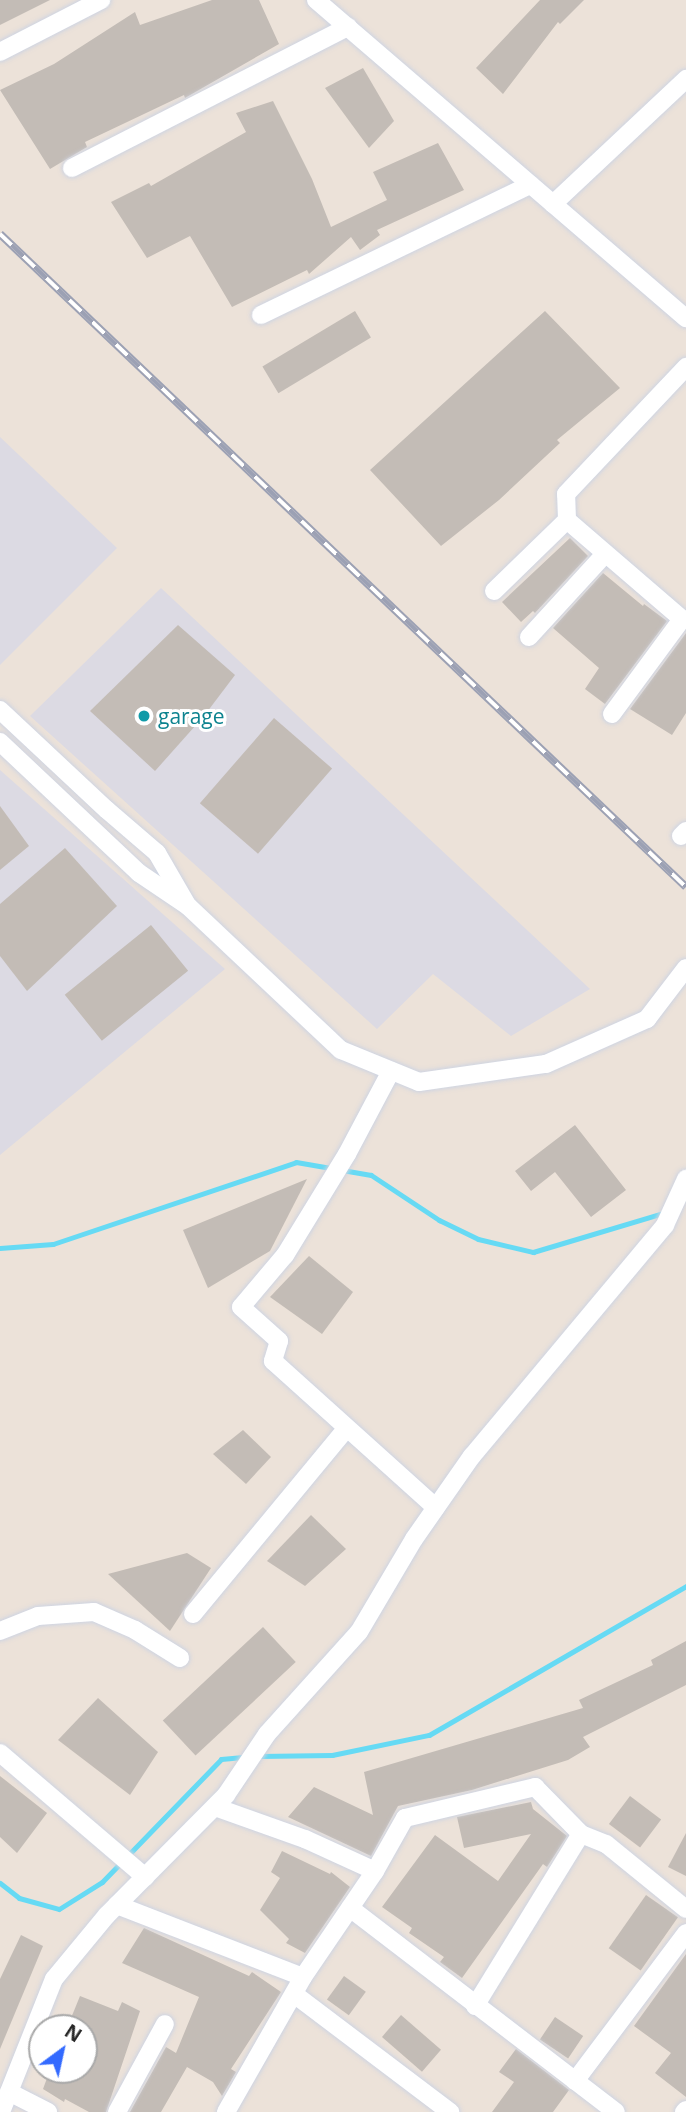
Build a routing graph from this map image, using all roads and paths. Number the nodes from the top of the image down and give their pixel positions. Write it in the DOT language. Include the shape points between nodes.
graph roads {
  1 [pos="101,0"];
  2 [pos="316,0"];
  3 [pos="348,27"];
  4 [pos="0,52"];
  5 [pos="682,90"];
  6 [pos="72,169"];
  7 [pos="530,185"];
  8 [pos="553,204"];
  9 [pos="261,315"];
  10 [pos="686,318"];
  11 [pos="686,367"];
  12 [pos="567,520"];
  13 [pos="605,554"];
  14 [pos="494,591"];
  15 [pos="529,637"];
  16 [pos="0,710"];
  17 [pos="612,714"];
  18 [pos="0,742"];
  19 [pos="188,906"];
  20 [pos="686,968"];
  21 [pos="391,1071"];
  22 [pos="682,1187"];
  23 [pos="347,1429"];
  24 [pos="436,1508"];
  25 [pos="193,1614"];
  26 [pos="0,1631"];
  27 [pos="180,1658"];
  28 [pos="0,1753"];
  29 [pos="220,1801"];
  30 [pos="582,1834"];
  31 [pos="375,1871"];
  32 [pos="138,1873"];
  33 [pos="117,1905"];
  34 [pos="350,1908"];
  35 [pos="686,1909"];
  36 [pos="686,1933"];
  37 [pos="303,1977"];
  38 [pos="293,1994"];
  39 [pos="475,2006"];
  40 [pos="165,2024"];
  41 [pos="575,2081"];
  42 [pos="9,2092"];
  43 [pos="1,2112"];
  44 [pos="48,2112"];
  45 [pos="117,2112"];
  46 [pos="226,2112"];
  47 [pos="450,2112"];
  48 [pos="616,2112"];
  1 -- 4 [label="street"];
  2 -- 3 [label="street"];
  3 -- 6 [label="street"];
  3 -- 7 [label="street"];
  5 -- 8 [label="street"];
  7 -- 8 [label="street"];
  7 -- 9 [label="street"];
  8 -- 10 [label="street"];
  11 -- 12 [label="street" via="566,494"];
  12 -- 13 [label="street"];
  12 -- 14 [label="street"];
  13 -- 15 [label="street"];
  13 -- 17 [label="street" via="682,619"];
  16 -- 19 [label="street" via="158,853"];
  18 -- 19 [label="street" via="139,873"];
  19 -- 21 [label="street" via="341,1050"];
  20 -- 21 [label="street" via="647,1019 546,1064 419,1082"];
  21 -- 23 [label="street" via="285,1255 240,1307 279,1341 272,1361"];
  22 -- 24 [label="street" via="665,1225 472,1456"];
  23 -- 24 [label="street"];
  23 -- 25 [label="street"];
  24 -- 29 [label="street" via="359,1632 267,1734"];
  26 -- 27 [label="street" via="38,1616 94,1612"];
  28 -- 32 [label="street"];
  29 -- 31 [label="street"];
  29 -- 32 [label="street"];
  30 -- 31 [label="street" via="535,1787 405,1818"];
  30 -- 35 [label="street" via="606,1844"];
  30 -- 39 [label="street"];
  31 -- 34 [label="street"];
  32 -- 33 [label="street"];
  33 -- 37 [label="street"];
  33 -- 42 [label="street" via="54,1979"];
  34 -- 37 [label="street"];
  34 -- 39 [label="street"];
  36 -- 41 [label="street"];
  37 -- 38 [label="street"];
  38 -- 46 [label="street"];
  38 -- 47 [label="street"];
  39 -- 41 [label="street"];
  40 -- 45 [label="street"];
  41 -- 48 [label="street"];
  42 -- 43 [label="street"];
  42 -- 44 [label="street"];
}
